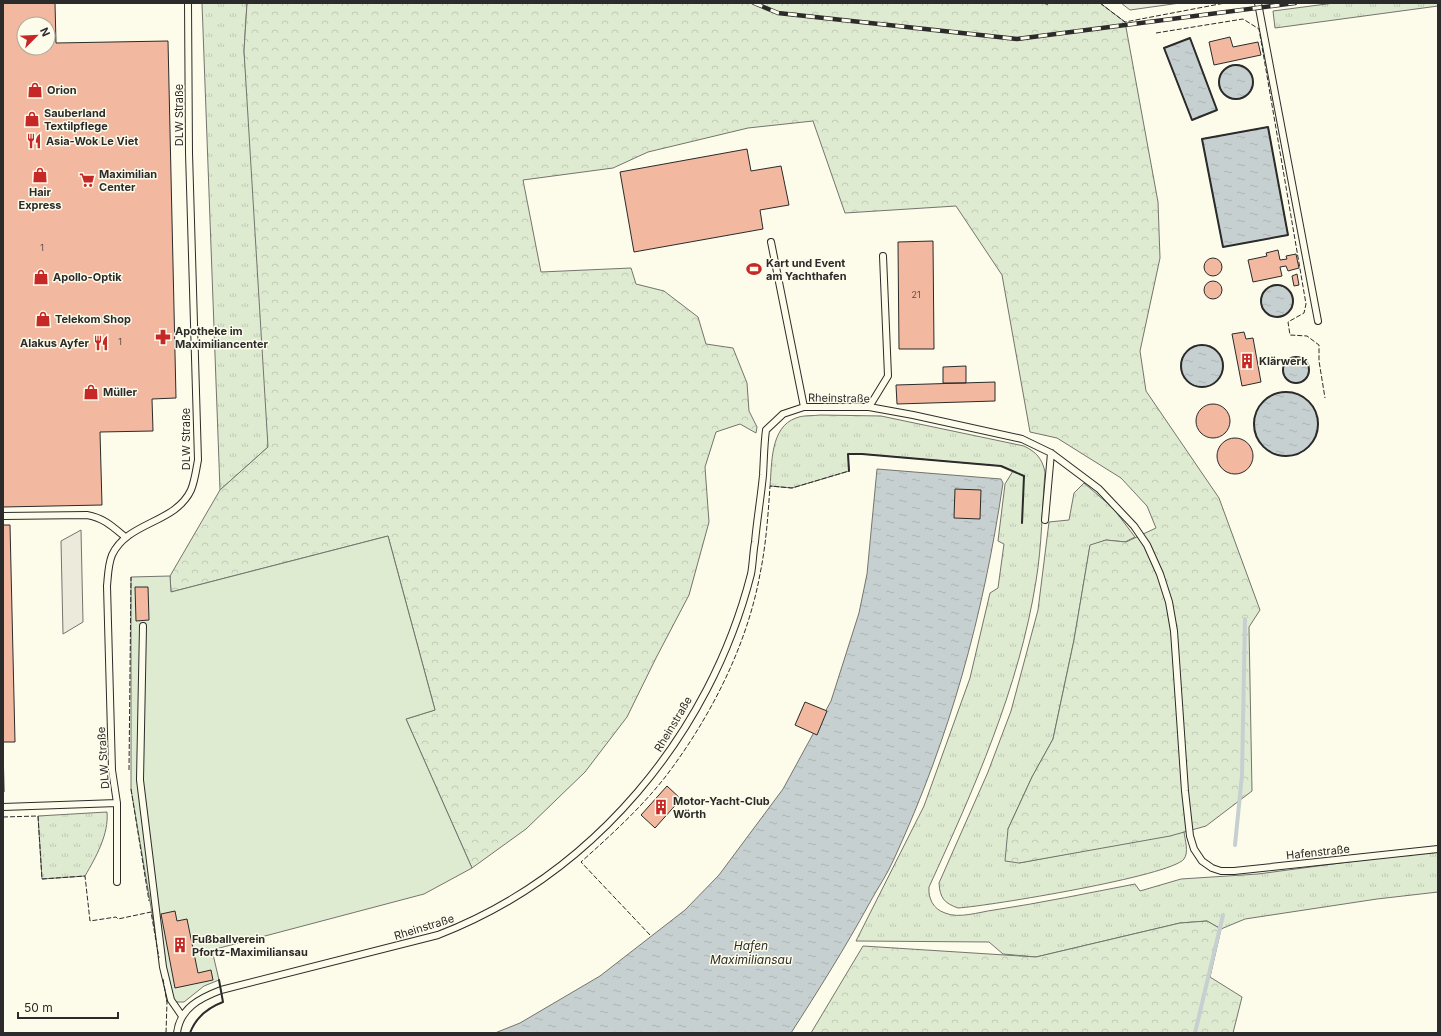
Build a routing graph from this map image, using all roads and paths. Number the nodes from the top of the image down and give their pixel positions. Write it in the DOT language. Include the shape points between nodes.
graph roads {
  1 [pos="188,3"];
  2 [pos="1258,3"];
  3 [pos="771,242"];
  4 [pos="883,256"];
  5 [pos="1318,321"];
  6 [pos="804,407"];
  7 [pos="869,407"];
  8 [pos="1051,453"];
  9 [pos="3,516"];
  10 [pos="1045,520"];
  11 [pos="125,537"];
  12 [pos="143,626"];
  13 [pos="117,803"];
  14 [pos="3,807"];
  15 [pos="1438,849"];
  16 [pos="1202,861"];
  17 [pos="117,882"];
  18 [pos="182,1016"];
  19 [pos="177,1033"];
  1 -- 11 [label="lane, DLW Straße" via="189,153 198,460 193,484 179,506"];
  2 -- 5 [label="lane"];
  3 -- 6 [label="lane"];
  4 -- 7 [label="lane" via="888,376"];
  6 -- 7 [label="lane, Rheinstraße"];
  6 -- 18 [label="lane, Rheinstraße" via="783,414 766,430 751,573 733,631 710,682 678,740 613,820 541,881 500,907 459,927 438,935 221,990 204,996"];
  7 -- 8 [label="lane, Rheinstraße" via="1022,438"];
  8 -- 10 [label="lane"];
  8 -- 16 [label="lane, Rheinstraße" via="1077,471 1116,506 1147,545 1160,574 1169,602 1174,631 1190,836 1194,849"];
  9 -- 11 [label="lane" via="92,516 108,523"];
  11 -- 13 [label="lane, DLW Straße" via="112,557 107,586 112,770"];
  12 -- 18 [label="lane" via="140,780 163,966 171,1000"];
  13 -- 14 [label="lane"];
  13 -- 17 [label="lane, DLW Straße"];
  15 -- 16 [label="lane, Hafenstraße" via="1234,872 1212,868"];
  18 -- 19 [label="lane"];
}
